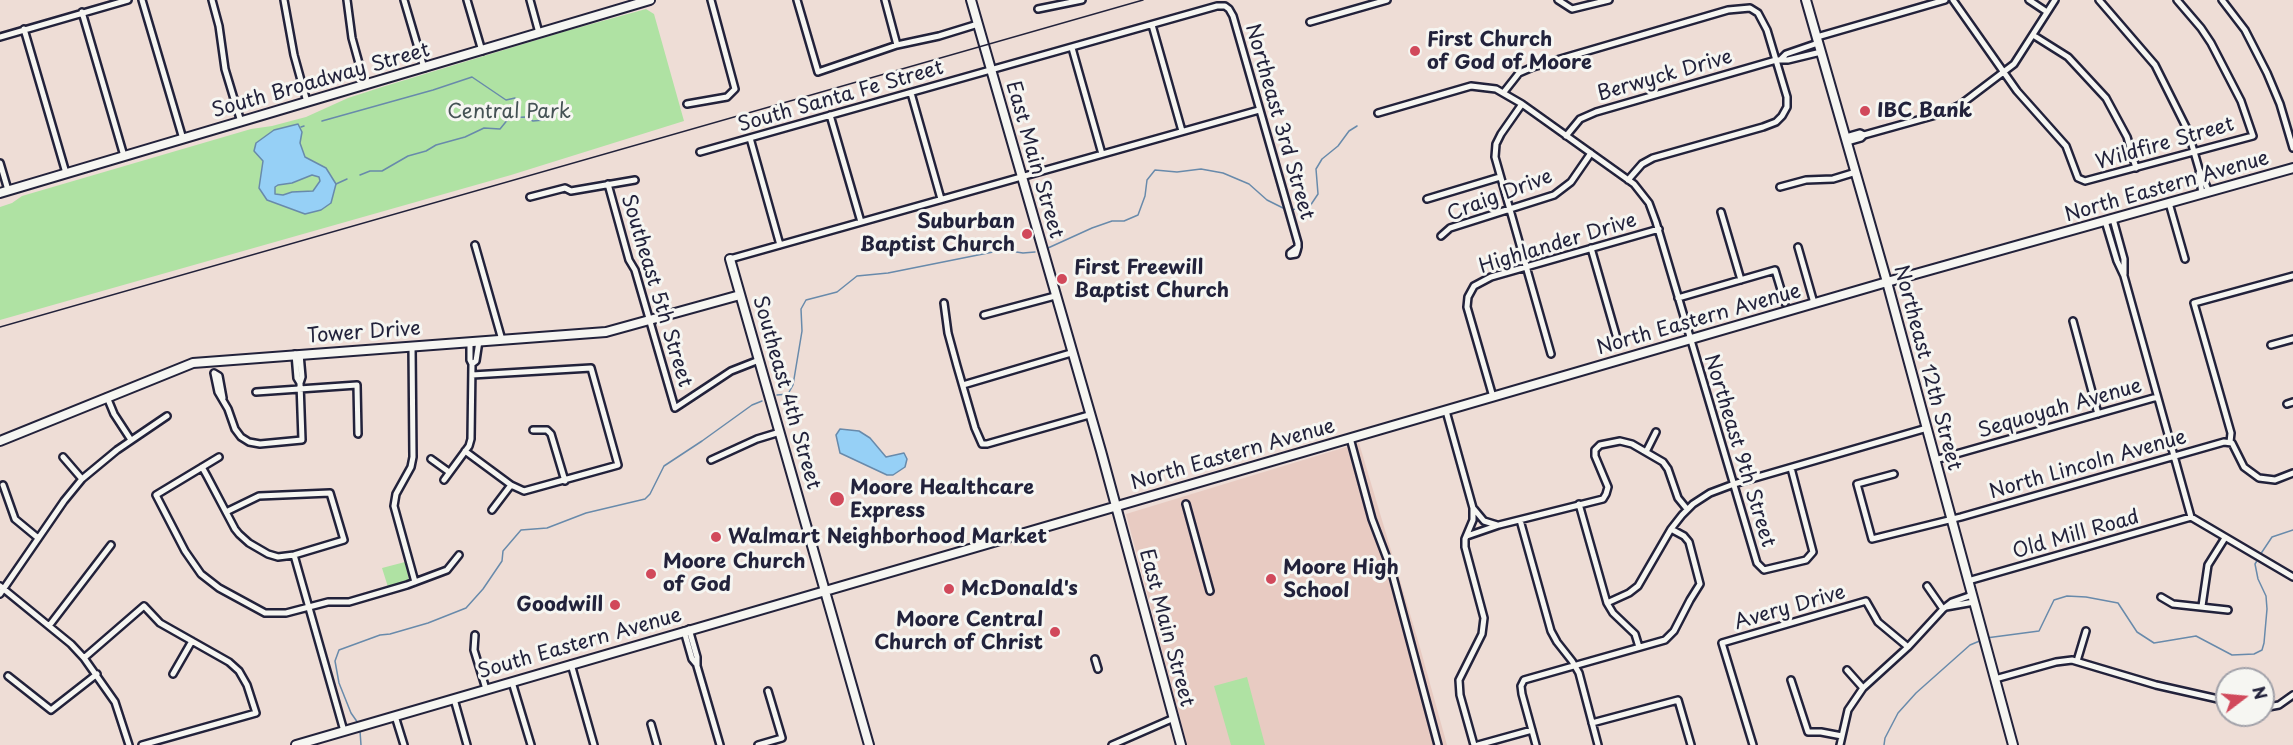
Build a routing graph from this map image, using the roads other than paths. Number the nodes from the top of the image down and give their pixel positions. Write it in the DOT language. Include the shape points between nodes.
graph roads {
  1 [pos="128,0"];
  2 [pos="142,0"];
  3 [pos="212,0"];
  4 [pos="284,0"];
  5 [pos="347,0"];
  6 [pos="404,0"];
  7 [pos="467,0"];
  8 [pos="530,0"];
  9 [pos="651,0"];
  10 [pos="711,0"];
  11 [pos="797,0"];
  12 [pos="885,0"];
  13 [pos="971,0"];
  14 [pos="1082,0"];
  15 [pos="1387,0"];
  16 [pos="1558,0"];
  17 [pos="1609,0"];
  18 [pos="1806,0"];
  19 [pos="1945,0"];
  20 [pos="1953,0"];
  21 [pos="2029,0"];
  22 [pos="2055,0"];
  23 [pos="2099,0"];
  24 [pos="2177,0"];
  25 [pos="2222,0"];
  26 [pos="1058,3"];
  27 [pos="1227,7"];
  28 [pos="1038,9"];
  29 [pos="82,12"];
  30 [pos="2047,12"];
  31 [pos="1310,22"];
  32 [pos="978,24"];
  33 [pos="1152,25"];
  34 [pos="24,29"];
  35 [pos="539,33"];
  36 [pos="2033,35"];
  37 [pos="0,37"];
  38 [pos="1818,40"];
  39 [pos="897,45"];
  40 [pos="1071,48"];
  41 [pos="482,51"];
  42 [pos="1821,52"];
  43 [pos="1779,59"];
  44 [pos="424,68"];
  45 [pos="991,71"];
  46 [pos="2004,73"];
  47 [pos="365,85"];
  48 [pos="1504,92"];
  49 [pos="911,93"];
  50 [pos="307,102"];
  51 [pos="687,104"];
  52 [pos="1522,104"];
  53 [pos="1259,110"];
  54 [pos="1378,113"];
  55 [pos="830,115"];
  56 [pos="241,122"];
  57 [pos="1182,131"];
  58 [pos="1566,136"];
  59 [pos="750,138"];
  60 [pos="183,139"];
  61 [pos="1846,140"];
  62 [pos="2293,148"];
  63 [pos="700,152"];
  64 [pos="2194,152"];
  65 [pos="1591,153"];
  66 [pos="1102,154"];
  67 [pos="124,156"];
  68 [pos="0,163"];
  69 [pos="2136,168"];
  70 [pos="2293,168"];
  71 [pos="1856,172"];
  72 [pos="66,173"];
  73 [pos="1021,177"];
  74 [pos="1500,177"];
  75 [pos="635,180"];
  76 [pos="1628,180"];
  77 [pos="608,184"];
  78 [pos="1780,187"];
  79 [pos="4,191"];
  80 [pos="2206,193"];
  81 [pos="530,197"];
  82 [pos="941,199"];
  83 [pos="1427,199"];
  84 [pos="2169,203"];
  85 [pos="1509,210"];
  86 [pos="1721,212"];
  87 [pos="2109,220"];
  88 [pos="861,222"];
  89 [pos="1659,229"];
  90 [pos="1441,236"];
  91 [pos="475,245"];
  92 [pos="780,245"];
  93 [pos="1298,247"];
  94 [pos="1798,247"];
  95 [pos="1591,248"];
  96 [pos="730,259"];
  97 [pos="2185,259"];
  98 [pos="1526,267"];
  99 [pos="2293,276"];
  100 [pos="1741,280"];
  101 [pos="1887,282"];
  102 [pos="740,295"];
  103 [pos="1055,296"];
  104 [pos="1678,298"];
  105 [pos="944,303"];
  106 [pos="1785,303"];
  107 [pos="1814,303"];
  108 [pos="984,315"];
  109 [pos="650,321"];
  110 [pos="2073,321"];
  111 [pos="1616,334"];
  112 [pos="2293,339"];
  113 [pos="502,340"];
  114 [pos="1690,340"];
  115 [pos="474,342"];
  116 [pos="2271,345"];
  117 [pos="412,346"];
  118 [pos="1071,353"];
  119 [pos="298,354"];
  120 [pos="1551,354"];
  121 [pos="759,360"];
  122 [pos="472,375"];
  123 [pos="963,385"];
  124 [pos="300,386"];
  125 [pos="256,392"];
  126 [pos="107,397"];
  127 [pos="1493,397"];
  128 [pos="2157,397"];
  129 [pos="223,398"];
  130 [pos="1446,411"];
  131 [pos="2098,414"];
  132 [pos="1089,415"];
  133 [pos="167,416"];
  134 [pos="1927,428"];
  135 [pos="533,430"];
  136 [pos="780,432"];
  137 [pos="1656,432"];
  138 [pos="358,434"];
  139 [pos="1350,438"];
  140 [pos="131,440"];
  141 [pos="0,441"];
  142 [pos="2230,442"];
  143 [pos="465,451"];
  144 [pos="1646,452"];
  145 [pos="63,457"];
  146 [pos="219,457"];
  147 [pos="2174,457"];
  148 [pos="431,459"];
  149 [pos="711,460"];
  150 [pos="1935,460"];
  151 [pos="202,467"];
  152 [pos="1791,468"];
  153 [pos="449,472"];
  154 [pos="2293,473"];
  155 [pos="1894,474"];
  156 [pos="82,479"];
  157 [pos="444,480"];
  158 [pos="566,481"];
  159 [pos="1734,484"];
  160 [pos="3,485"];
  161 [pos="511,485"];
  162 [pos="1186,504"];
  163 [pos="1578,504"];
  164 [pos="1116,506"];
  165 [pos="1473,508"];
  166 [pos="1688,509"];
  167 [pos="492,510"];
  168 [pos="226,512"];
  169 [pos="2191,517"];
  170 [pos="1951,519"];
  171 [pos="1520,520"];
  172 [pos="1499,525"];
  173 [pos="1671,529"];
  174 [pos="1467,536"];
  175 [pos="39,538"];
  176 [pos="2225,538"];
  177 [pos="111,545"];
  178 [pos="294,555"];
  179 [pos="459,555"];
  180 [pos="2293,577"];
  181 [pos="1968,581"];
  182 [pos="415,582"];
  183 [pos="1927,586"];
  184 [pos="1,590"];
  185 [pos="825,590"];
  186 [pos="1210,591"];
  187 [pos="2161,597"];
  188 [pos="1973,598"];
  189 [pos="1607,603"];
  190 [pos="2202,606"];
  191 [pos="309,607"];
  192 [pos="1945,608"];
  193 [pos="2228,610"];
  194 [pos="49,626"];
  195 [pos="687,630"];
  196 [pos="2086,631"];
  197 [pos="475,635"];
  198 [pos="192,641"];
  199 [pos="1640,647"];
  200 [pos="1908,647"];
  201 [pos="84,658"];
  202 [pos="1095,658"];
  203 [pos="2077,661"];
  204 [pos="571,664"];
  205 [pos="1575,665"];
  206 [pos="1098,669"];
  207 [pos="1847,670"];
  208 [pos="96,674"];
  209 [pos="173,674"];
  210 [pos="8,676"];
  211 [pos="1791,680"];
  212 [pos="1995,680"];
  213 [pos="512,682"];
  214 [pos="1863,688"];
  215 [pos="486,689"];
  216 [pos="768,691"];
  217 [pos="2293,695"];
  218 [pos="2215,698"];
  219 [pos="454,699"];
  220 [pos="2275,706"];
  221 [pos="395,716"];
  222 [pos="1174,718"];
  223 [pos="1592,723"];
  224 [pos="651,724"];
  225 [pos="1532,730"];
  226 [pos="344,731"];
  227 [pos="1842,736"];
  228 [pos="129,745"];
  229 [pos="142,745"];
  230 [pos="296,745"];
  231 [pos="404,745"];
  232 [pos="467,745"];
  233 [pos="531,745"];
  234 [pos="594,745"];
  235 [pos="657,745"];
  236 [pos="720,745"];
  237 [pos="758,745"];
  238 [pos="869,745"];
  239 [pos="1112,745"];
  240 [pos="1181,745"];
  241 [pos="1438,745"];
  242 [pos="1476,745"];
  243 [pos="1536,745"];
  244 [pos="1598,745"];
  245 [pos="1691,745"];
  246 [pos="1753,745"];
  247 [pos="1840,745"];
  248 [pos="2013,745"];
  1 -- 29 [label="street"];
  2 -- 60 [label="street"];
  3 -- 56 [label="street" via="225,69"];
  4 -- 50 [label="street"];
  5 -- 47 [label="street"];
  6 -- 44 [label="street"];
  7 -- 41 [label="street"];
  8 -- 35 [label="street"];
  9 -- 35 [label="main road, South Broadway Street"];
  10 -- 51 [label="street" via="735,89 727,96"];
  11 -- 39 [label="street" via="818,72"];
  12 -- 39 [label="street"];
  13 -- 32 [label="main road, East Main Street"];
  14 -- 26 [label="street"];
  15 -- 31 [label="street"];
  16 -- 17 [label="street" via="1572,9"];
  18 -- 38 [label="main road, Northeast 12th Street"];
  19 -- 38 [label="street, Berwyck Drive"];
  20 -- 46 [label="street"];
  21 -- 30 [label="street"];
  22 -- 30 [label="street"];
  23 -- 64 [label="street" via="2155,65 2188,131"];
  24 -- 64 [label="street, Wildfire Street" via="2211,43 2241,101 2253,135"];
  25 -- 62 [label="street" via="2245,30 2269,78"];
  26 -- 28 [label="street"];
  27 -- 33 [label="street, South Santa Fe Street" via="1217,6"];
  27 -- 53 [label="street, Northeast 3rd Street" via="1233,16"];
  29 -- 34 [label="street"];
  29 -- 67 [label="street"];
  30 -- 36 [label="street"];
  32 -- 39 [label="street"];
  32 -- 45 [label="main road, East Main Street"];
  33 -- 40 [label="street, South Santa Fe Street"];
  33 -- 57 [label="street"];
  34 -- 37 [label="street"];
  34 -- 72 [label="street"];
  35 -- 41 [label="main road, South Broadway Street"];
  36 -- 46 [label="street"];
  36 -- 69 [label="street" via="2068,57 2106,98 2127,137"];
  38 -- 42 [label="main road, Northeast 12th Street"];
  38 -- 43 [label="street, Berwyck Drive"];
  40 -- 45 [label="street, South Santa Fe Street"];
  40 -- 66 [label="street"];
  41 -- 44 [label="main road, South Broadway Street"];
  42 -- 43 [label="street, Berwyck Drive"];
  42 -- 61 [label="main road, Northeast 12th Street"];
  43 -- 48 [label="street" via="1760,16 1750,8 1737,8 1533,67 1519,73"];
  43 -- 58 [label="street, Berwyck Drive" via="1596,112 1580,119"];
  43 -- 76 [label="street" via="1787,102 1780,119 1653,158"];
  44 -- 47 [label="main road, South Broadway Street"];
  45 -- 49 [label="street, South Santa Fe Street"];
  45 -- 73 [label="main road, East Main Street"];
  46 -- 61 [label="street" via="1949,111"];
  46 -- 69 [label="street, Wildfire Street" via="2066,146 2078,178 2085,181"];
  47 -- 50 [label="main road, South Broadway Street"];
  48 -- 52 [label="street, Northeast 9th Street"];
  48 -- 54 [label="street" via="1471,86"];
  49 -- 55 [label="street, South Santa Fe Street"];
  49 -- 82 [label="street"];
  50 -- 56 [label="main road, South Broadway Street"];
  52 -- 58 [label="street, Northeast 9th Street"];
  52 -- 74 [label="street" via="1496,144"];
  53 -- 57 [label="street"];
  53 -- 93 [label="street, Northeast 3rd Street"];
  55 -- 59 [label="street, South Santa Fe Street"];
  55 -- 88 [label="street"];
  56 -- 60 [label="main road, South Broadway Street"];
  57 -- 66 [label="street"];
  58 -- 65 [label="street, Northeast 9th Street"];
  59 -- 63 [label="street, South Santa Fe Street"];
  59 -- 92 [label="street"];
  60 -- 67 [label="main road, South Broadway Street"];
  61 -- 71 [label="main road, Northeast 12th Street"];
  64 -- 69 [label="street, Wildfire Street"];
  64 -- 80 [label="street"];
  65 -- 76 [label="street, Northeast 9th Street"];
  65 -- 85 [label="street, Craig Drive" via="1562,190"];
  66 -- 73 [label="street"];
  67 -- 72 [label="main road, South Broadway Street"];
  68 -- 79 [label="street"];
  70 -- 80 [label="main road, North Eastern Avenue"];
  71 -- 78 [label="street"];
  71 -- 101 [label="main road, Northeast 12th Street"];
  72 -- 79 [label="main road, South Broadway Street"];
  73 -- 82 [label="street"];
  73 -- 103 [label="main road, East Main Street"];
  74 -- 83 [label="street"];
  74 -- 85 [label="street"];
  75 -- 77 [label="street, Southeast 5th Street"];
  76 -- 89 [label="street, Northeast 9th Street" via="1646,198"];
  77 -- 81 [label="street, Southeast 5th Street" via="571,191 565,188"];
  77 -- 109 [label="street, Southeast 5th Street"];
  80 -- 84 [label="main road, North Eastern Avenue"];
  82 -- 88 [label="street"];
  84 -- 87 [label="main road, North Eastern Avenue"];
  84 -- 97 [label="street"];
  85 -- 90 [label="street, Craig Drive" via="1450,228"];
  85 -- 98 [label="street"];
  86 -- 100 [label="street"];
  87 -- 101 [label="main road, North Eastern Avenue"];
  87 -- 128 [label="street" via="2117,261"];
  88 -- 92 [label="street"];
  89 -- 95 [label="street, Highlander Drive"];
  89 -- 104 [label="street, Northeast 9th Street"];
  91 -- 113 [label="street"];
  92 -- 96 [label="street"];
  94 -- 107 [label="street"];
  95 -- 98 [label="street, Highlander Drive"];
  95 -- 111 [label="street"];
  96 -- 102 [label="main road, Southeast 4th Street"];
  98 -- 120 [label="street"];
  98 -- 127 [label="street, Highlander Drive" via="1484,280 1474,286 1468,297 1468,311"];
  99 -- 142 [label="street" via="2194,303 2231,433"];
  100 -- 104 [label="street"];
  100 -- 106 [label="street" via="1775,270"];
  101 -- 107 [label="main road, North Eastern Avenue"];
  101 -- 134 [label="main road, Northeast 12th Street"];
  102 -- 109 [label="main road, Tower Drive"];
  102 -- 121 [label="main road, Southeast 4th Street"];
  103 -- 108 [label="street"];
  103 -- 118 [label="main road, East Main Street"];
  104 -- 114 [label="street, Northeast 9th Street"];
  105 -- 123 [label="street"];
  107 -- 114 [label="main road, North Eastern Avenue"];
  109 -- 113 [label="main road, Tower Drive" via="606,332"];
  109 -- 121 [label="street, Southeast 5th Street" via="675,408 731,371"];
  110 -- 131 [label="street"];
  112 -- 116 [label="street"];
  113 -- 115 [label="main road, Tower Drive"];
  114 -- 127 [label="main road, North Eastern Avenue"];
  114 -- 159 [label="street, Northeast 9th Street"];
  115 -- 117 [label="main road, Tower Drive"];
  115 -- 122 [label="street"];
  117 -- 119 [label="main road, Tower Drive"];
  117 -- 182 [label="street" via="412,460 394,506"];
  118 -- 123 [label="street"];
  118 -- 132 [label="main road, East Main Street"];
  119 -- 124 [label="street"];
  119 -- 126 [label="main road, Tower Drive" via="193,363"];
  121 -- 136 [label="main road, Southeast 4th Street"];
  122 -- 143 [label="street" via="472,435"];
  122 -- 158 [label="street" via="591,368 618,465"];
  123 -- 132 [label="street" via="982,444"];
  124 -- 125 [label="street"];
  124 -- 129 [label="street" via="302,440 260,444 245,440 235,429"];
  124 -- 138 [label="street" via="357,385"];
  126 -- 140 [label="street"];
  126 -- 141 [label="main road, Tower Drive"];
  127 -- 130 [label="main road, North Eastern Avenue"];
  128 -- 131 [label="street, Sequoyah Avenue"];
  128 -- 147 [label="street"];
  130 -- 139 [label="main road, North Eastern Avenue"];
  130 -- 165 [label="street"];
  131 -- 150 [label="street, Sequoyah Avenue"];
  132 -- 164 [label="main road, East Main Street"];
  133 -- 140 [label="street"];
  134 -- 150 [label="main road, Northeast 12th Street"];
  134 -- 152 [label="street"];
  135 -- 158 [label="street" via="547,430 551,434"];
  136 -- 149 [label="street"];
  136 -- 185 [label="main road, Southeast 4th Street"];
  137 -- 144 [label="street"];
  139 -- 164 [label="main road, North Eastern Avenue"];
  139 -- 241 [label="street"];
  140 -- 156 [label="street"];
  142 -- 147 [label="street, North Lincoln Avenue"];
  142 -- 154 [label="street" via="2254,476 2275,480"];
  143 -- 153 [label="street"];
  143 -- 161 [label="street"];
  144 -- 163 [label="street" via="1624,441 1597,447 1595,456 1608,487 1606,494"];
  144 -- 166 [label="street" via="1667,466 1678,498"];
  145 -- 156 [label="street"];
  146 -- 151 [label="street"];
  147 -- 169 [label="street"];
  147 -- 170 [label="street, North Lincoln Avenue"];
  148 -- 153 [label="street"];
  150 -- 170 [label="main road, Northeast 12th Street"];
  151 -- 168 [label="street"];
  151 -- 191 [label="street" via="156,495 196,569 207,580 265,613"];
  152 -- 159 [label="street"];
  152 -- 159 [label="street, Northeast 9th Street" via="1813,552 1806,560 1761,569"];
  153 -- 157 [label="street"];
  155 -- 170 [label="street, North Lincoln Avenue" via="1857,484 1872,539"];
  156 -- 175 [label="street"];
  158 -- 161 [label="street" via="527,491"];
  159 -- 166 [label="street" via="1710,493"];
  160 -- 175 [label="street" via="15,519"];
  161 -- 167 [label="street"];
  162 -- 186 [label="street"];
  163 -- 171 [label="street"];
  163 -- 189 [label="street"];
  164 -- 185 [label="main road, South Eastern Avenue"];
  164 -- 222 [label="main road, East Main Street"];
  165 -- 172 [label="street" via="1484,520"];
  165 -- 174 [label="street"];
  166 -- 173 [label="street"];
  168 -- 178 [label="street" via="249,543 273,556"];
  168 -- 178 [label="street" via="259,496 330,493 344,540"];
  169 -- 176 [label="street"];
  169 -- 181 [label="street, Old Mill Road"];
  170 -- 181 [label="main road, Northeast 12th Street"];
  171 -- 172 [label="street"];
  171 -- 205 [label="street" via="1551,631"];
  172 -- 174 [label="street"];
  173 -- 189 [label="street" via="1640,583"];
  173 -- 199 [label="street" via="1689,542 1700,584 1671,636"];
  174 -- 242 [label="street" via="1465,547 1484,624 1459,680"];
  175 -- 184 [label="street"];
  176 -- 180 [label="street"];
  176 -- 190 [label="street" via="2208,565"];
  177 -- 194 [label="street"];
  178 -- 191 [label="street"];
  179 -- 182 [label="street" via="447,570"];
  181 -- 188 [label="main road, Northeast 12th Street"];
  182 -- 191 [label="street" via="349,602 331,601"];
  183 -- 192 [label="street"];
  184 -- 194 [label="street"];
  185 -- 195 [label="main road, South Eastern Avenue"];
  185 -- 238 [label="main road, Southeast 4th Street"];
  187 -- 190 [label="street" via="2173,604"];
  188 -- 192 [label="street"];
  188 -- 212 [label="main road, Northeast 12th Street"];
  189 -- 199 [label="street" via="1635,634"];
  190 -- 193 [label="street"];
  191 -- 226 [label="street"];
  192 -- 200 [label="street"];
  194 -- 201 [label="street"];
  195 -- 204 [label="main road, South Eastern Avenue"];
  195 -- 236 [label="street"];
  196 -- 203 [label="street"];
  197 -- 215 [label="street" via="474,650"];
  198 -- 201 [label="street" via="160,623 144,606"];
  198 -- 209 [label="street"];
  198 -- 229 [label="street" via="235,667 247,685 256,713"];
  199 -- 205 [label="street"];
  200 -- 214 [label="street"];
  200 -- 246 [label="street, Avery Drive" via="1878,622 1866,601 1722,643"];
  201 -- 208 [label="street"];
  202 -- 206 [label="street"];
  203 -- 212 [label="street" via="2056,662"];
  203 -- 218 [label="street"];
  204 -- 213 [label="main road, South Eastern Avenue"];
  204 -- 234 [label="street"];
  205 -- 223 [label="street"];
  205 -- 225 [label="street" via="1522,682"];
  207 -- 214 [label="street"];
  208 -- 210 [label="street" via="51,710"];
  208 -- 228 [label="street" via="118,709"];
  211 -- 227 [label="street" via="1808,732"];
  212 -- 248 [label="main road, Northeast 12th Street"];
  213 -- 215 [label="main road, South Eastern Avenue"];
  213 -- 233 [label="street"];
  214 -- 227 [label="street" via="1848,710"];
  215 -- 219 [label="main road, South Eastern Avenue"];
  216 -- 237 [label="street" via="782,738"];
  217 -- 220 [label="street"];
  219 -- 221 [label="main road, South Eastern Avenue"];
  219 -- 232 [label="street"];
  221 -- 226 [label="main road, South Eastern Avenue"];
  221 -- 231 [label="street"];
  222 -- 239 [label="street"];
  222 -- 240 [label="main road, East Main Street"];
  223 -- 244 [label="street"];
  223 -- 245 [label="street" via="1678,700"];
  224 -- 235 [label="street"];
  225 -- 242 [label="street"];
  225 -- 243 [label="street"];
  226 -- 230 [label="main road, South Eastern Avenue"];
  227 -- 247 [label="street"];
}
